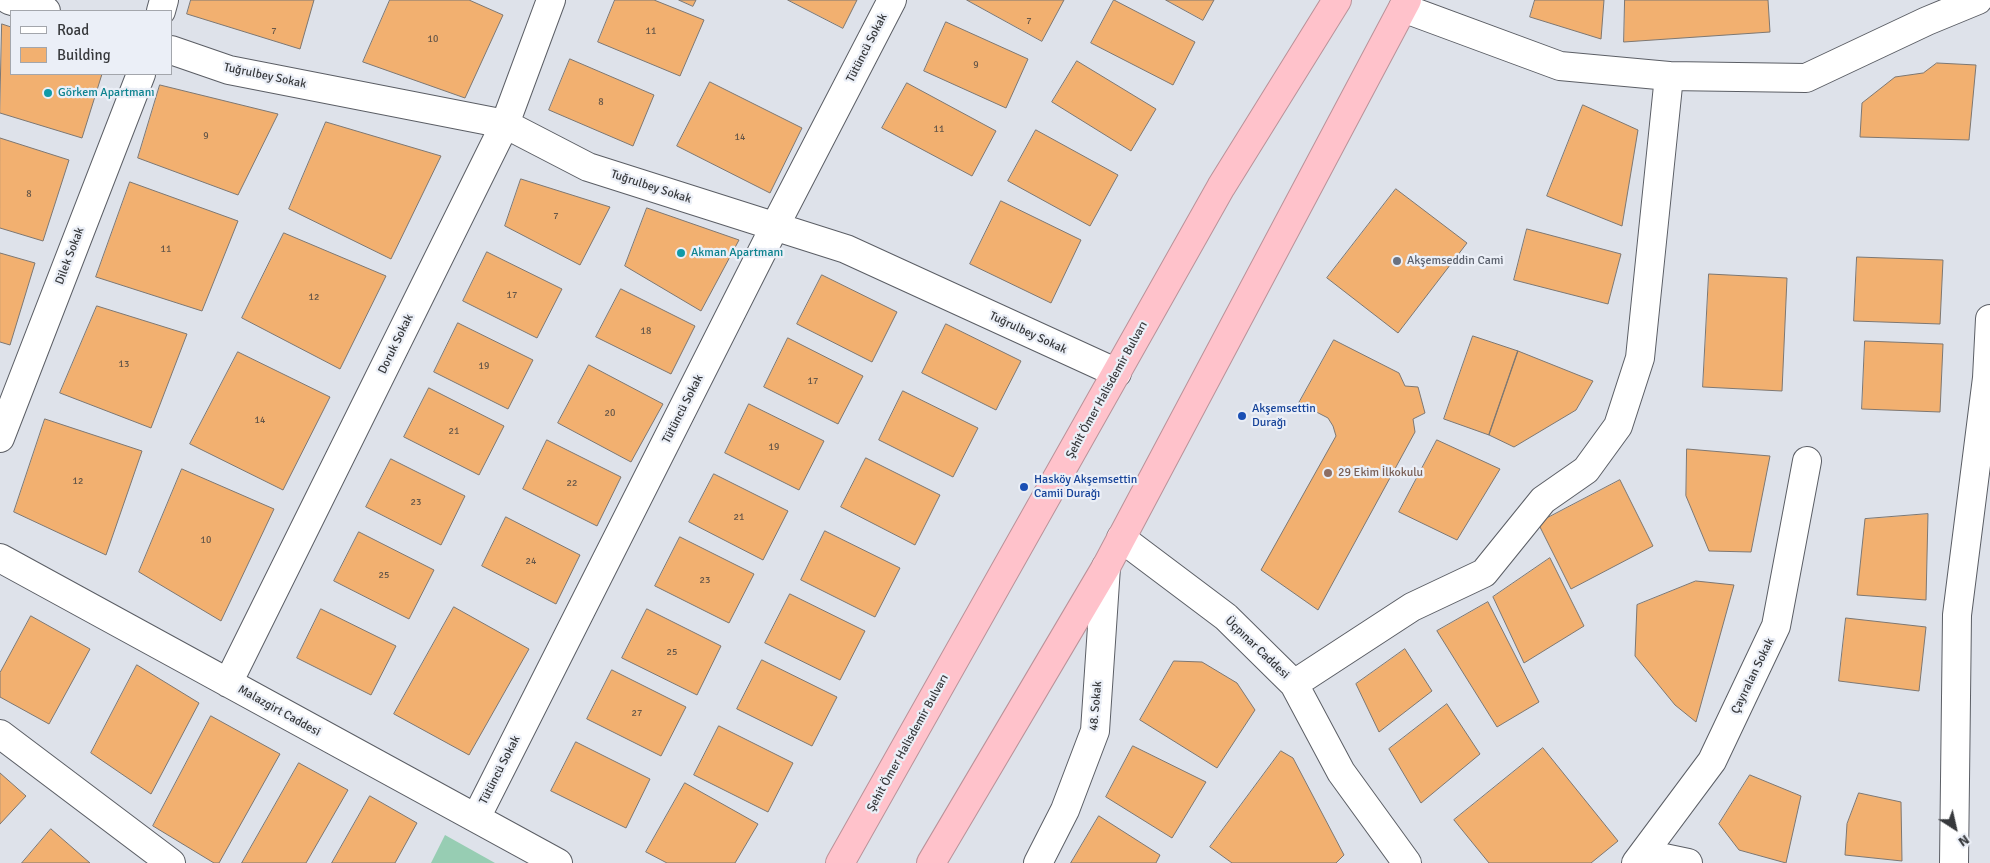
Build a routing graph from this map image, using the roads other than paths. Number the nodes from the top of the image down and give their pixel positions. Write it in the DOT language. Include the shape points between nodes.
graph roads {
  1 [pos="9,0"];
  2 [pos="551,0"];
  3 [pos="892,0"];
  4 [pos="1337,0"];
  5 [pos="1978,0"];
  6 [pos="1405,4"];
  7 [pos="43,10"];
  8 [pos="172,50"];
  9 [pos="141,75"];
  10 [pos="1670,76"];
  11 [pos="505,124"];
  12 [pos="775,226"];
  13 [pos="1990,318"];
  14 [pos="1117,373"];
  15 [pos="0,438"];
  16 [pos="1807,461"];
  17 [pos="1121,538"];
  18 [pos="0,558"];
  19 [pos="1106,567"];
  20 [pos="228,683"];
  21 [pos="1294,684"];
  22 [pos="0,734"];
  23 [pos="476,818"];
  24 [pos="1640,858"];
  25 [pos="1399,859"];
  26 [pos="171,863"];
  27 [pos="558,863"];
  28 [pos="840,863"];
  29 [pos="931,863"];
  30 [pos="1038,863"];
  31 [pos="1688,863"];
  32 [pos="1954,863"];
  1 -- 7 [label="street"];
  2 -- 11 [label="street, Doruk Sokak"];
  3 -- 12 [label="street, Tütüncü Sokak"];
  4 -- 14 [label="highway, Şehit Ömer Halisdemir Bulvarı" via="1222,187"];
  5 -- 10 [label="street" via="1806,78"];
  6 -- 10 [label="street" via="1560,66"];
  6 -- 17 [label="highway"];
  8 -- 11 [label="street, Tuğrulbey Sokak" via="229,70"];
  9 -- 15 [label="street, Dilek Sokak"];
  10 -- 21 [label="street" via="1640,358 1618,426 1586,470 1543,500 1484,573 1412,607"];
  11 -- 12 [label="street, Tuğrulbey Sokak" via="588,167"];
  11 -- 20 [label="street, Doruk Sokak"];
  12 -- 14 [label="street, Tuğrulbey Sokak" via="846,249"];
  12 -- 23 [label="street, Tütüncü Sokak"];
  13 -- 32 [label="street" via="1987,378 1958,615"];
  14 -- 28 [label="highway, Şehit Ömer Halisdemir Bulvarı"];
  16 -- 24 [label="street, Çayıralan Sokak" via="1776,626 1712,761"];
  17 -- 19 [label="highway"];
  17 -- 21 [label="street, Üçpınar Caddesi" via="1226,617"];
  18 -- 20 [label="street, Malazgirt Caddesi"];
  19 -- 29 [label="highway"];
  19 -- 30 [label="street, 48. Sokak" via="1095,731 1065,810"];
  20 -- 23 [label="street, Malazgirt Caddesi"];
  21 -- 25 [label="street, Üçpınar Caddesi" via="1341,772"];
  22 -- 26 [label="street"];
  23 -- 27 [label="street, Malazgirt Caddesi"];
  24 -- 31 [label="street"];
}
